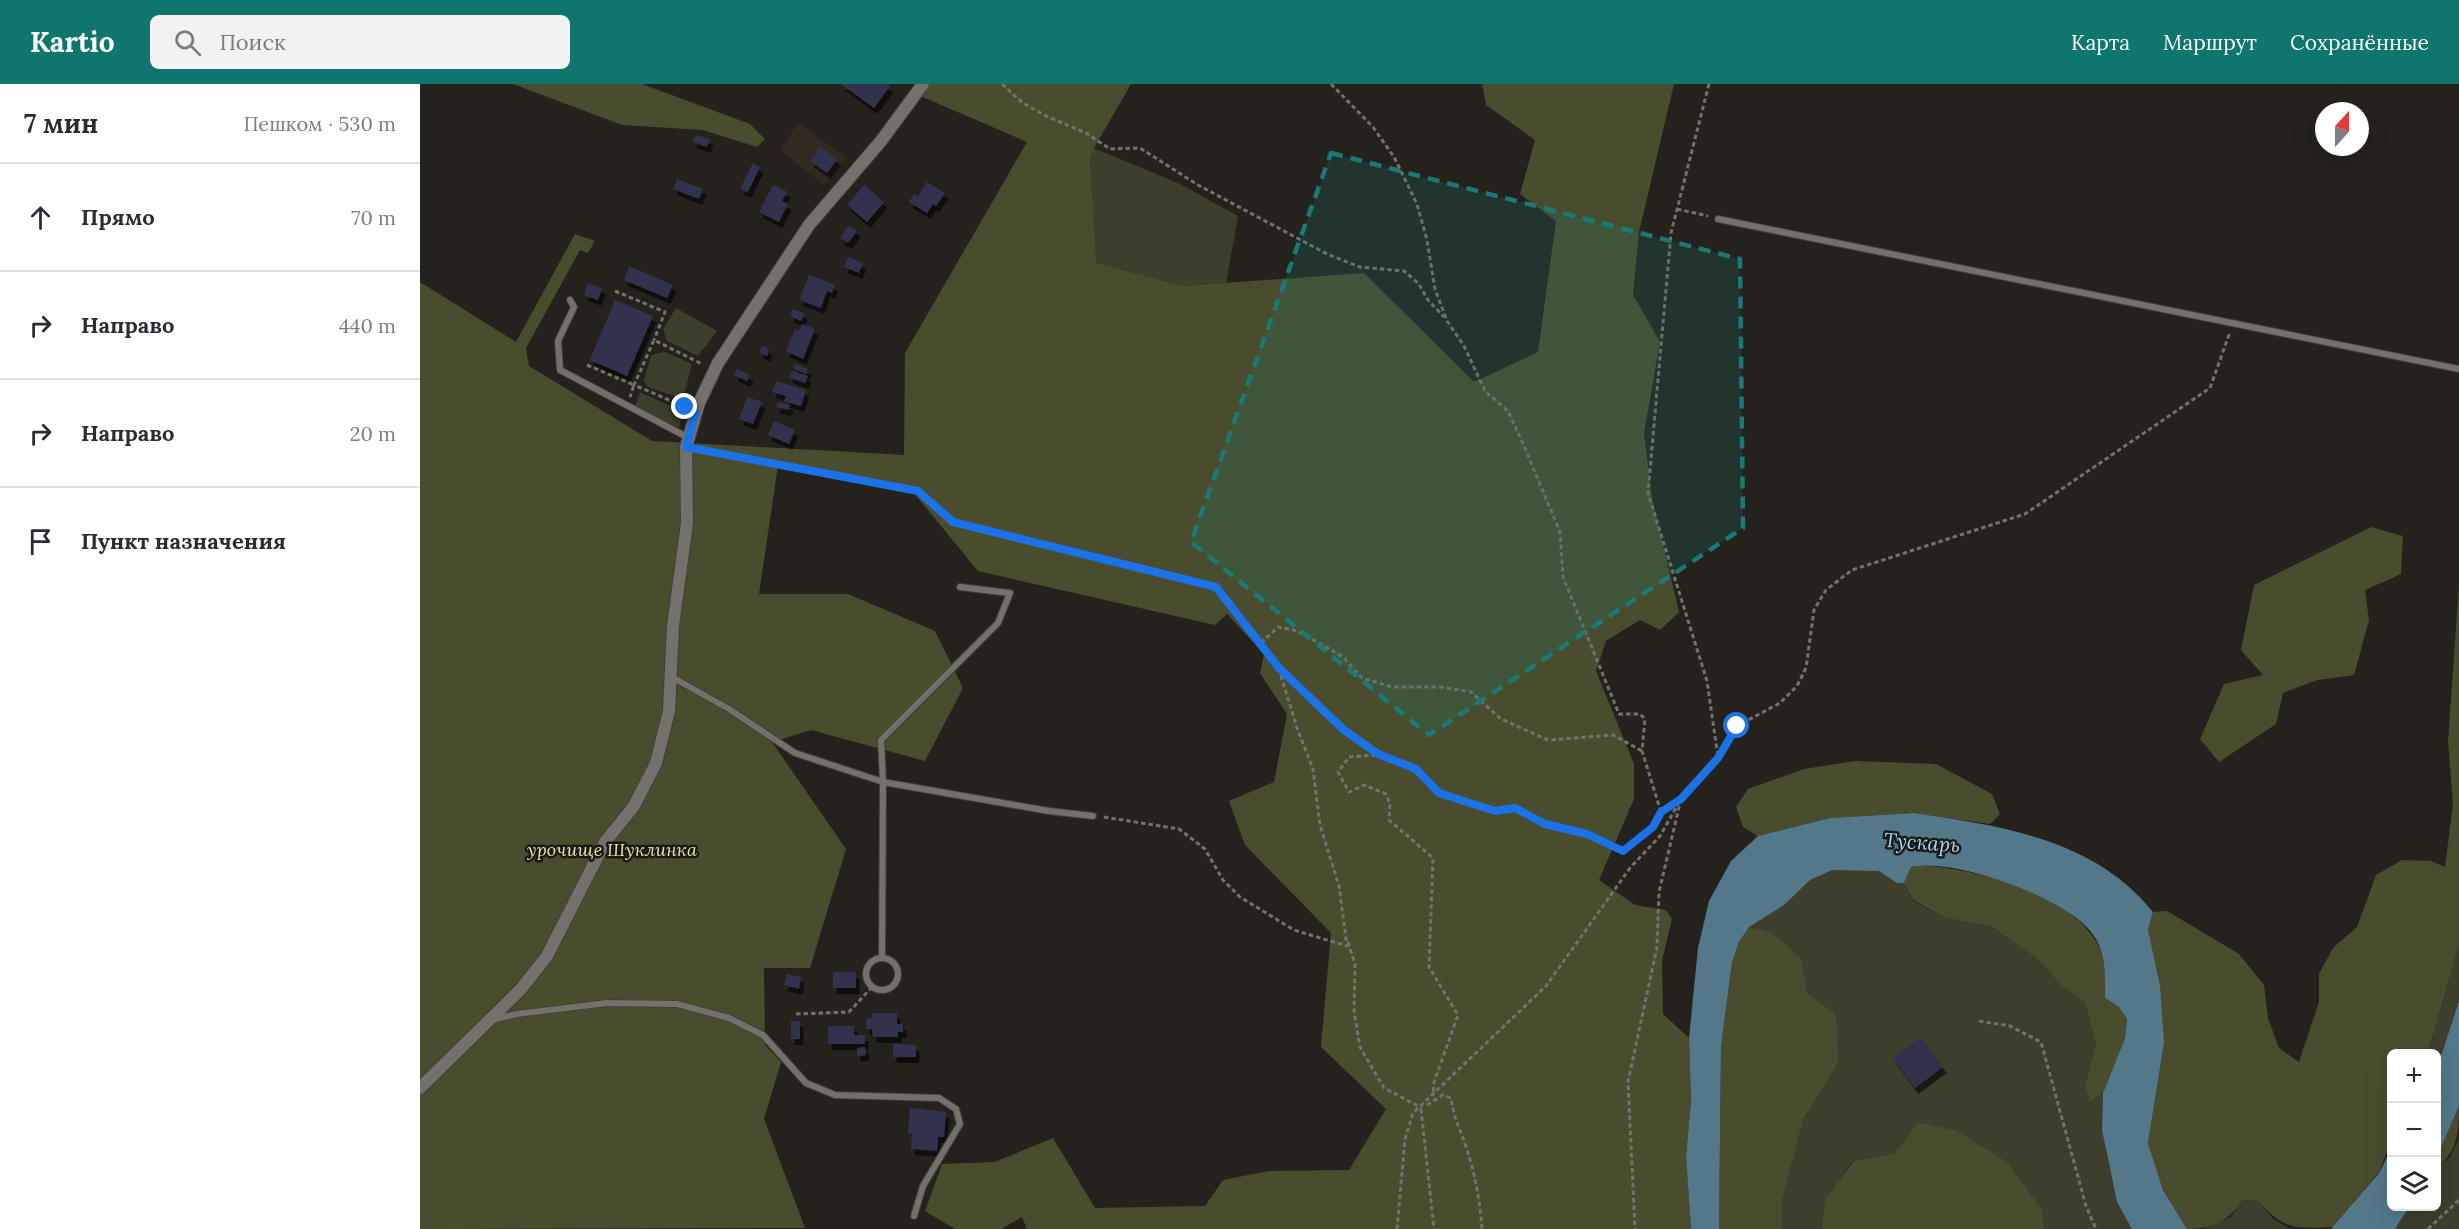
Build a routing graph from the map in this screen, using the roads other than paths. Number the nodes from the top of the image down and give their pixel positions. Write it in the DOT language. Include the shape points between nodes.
graph roads {
  1 [pos="923,84"];
  2 [pos="1718,219"];
  3 [pos="570,300"];
  4 [pos="2459,369"];
  5 [pos="687,442"];
  6 [pos="960,587"];
  7 [pos="670,676"];
  8 [pos="883,782"];
  9 [pos="1093,816"];
  10 [pos="882,958"];
  11 [pos="490,1021"];
  12 [pos="420,1088"];
  13 [pos="914,1216"];
  1 -- 5 [label="street" via="881,141 809,225 715,370"];
  2 -- 4 [label="lane"];
  3 -- 5 [label="lane" via="574,307 558,341 560,370"];
  5 -- 7 [label="street" via="687,523"];
  6 -- 8 [label="lane" via="1010,593 998,623 881,740"];
  7 -- 8 [label="lane" via="795,753"];
  7 -- 11 [label="street" via="669,711 656,763 634,806 605,842 547,957"];
  8 -- 9 [label="lane"];
  8 -- 10 [label="lane"];
  10 -- 10 [label="lane" via="896,966 897,981 886,990 872,987 867,981 867,967"];
  11 -- 12 [label="street"];
  11 -- 13 [label="lane" via="607,1003 677,1004 729,1018 763,1035 806,1083 835,1095 939,1098 956,1109 960,1124 923,1186"];
}
